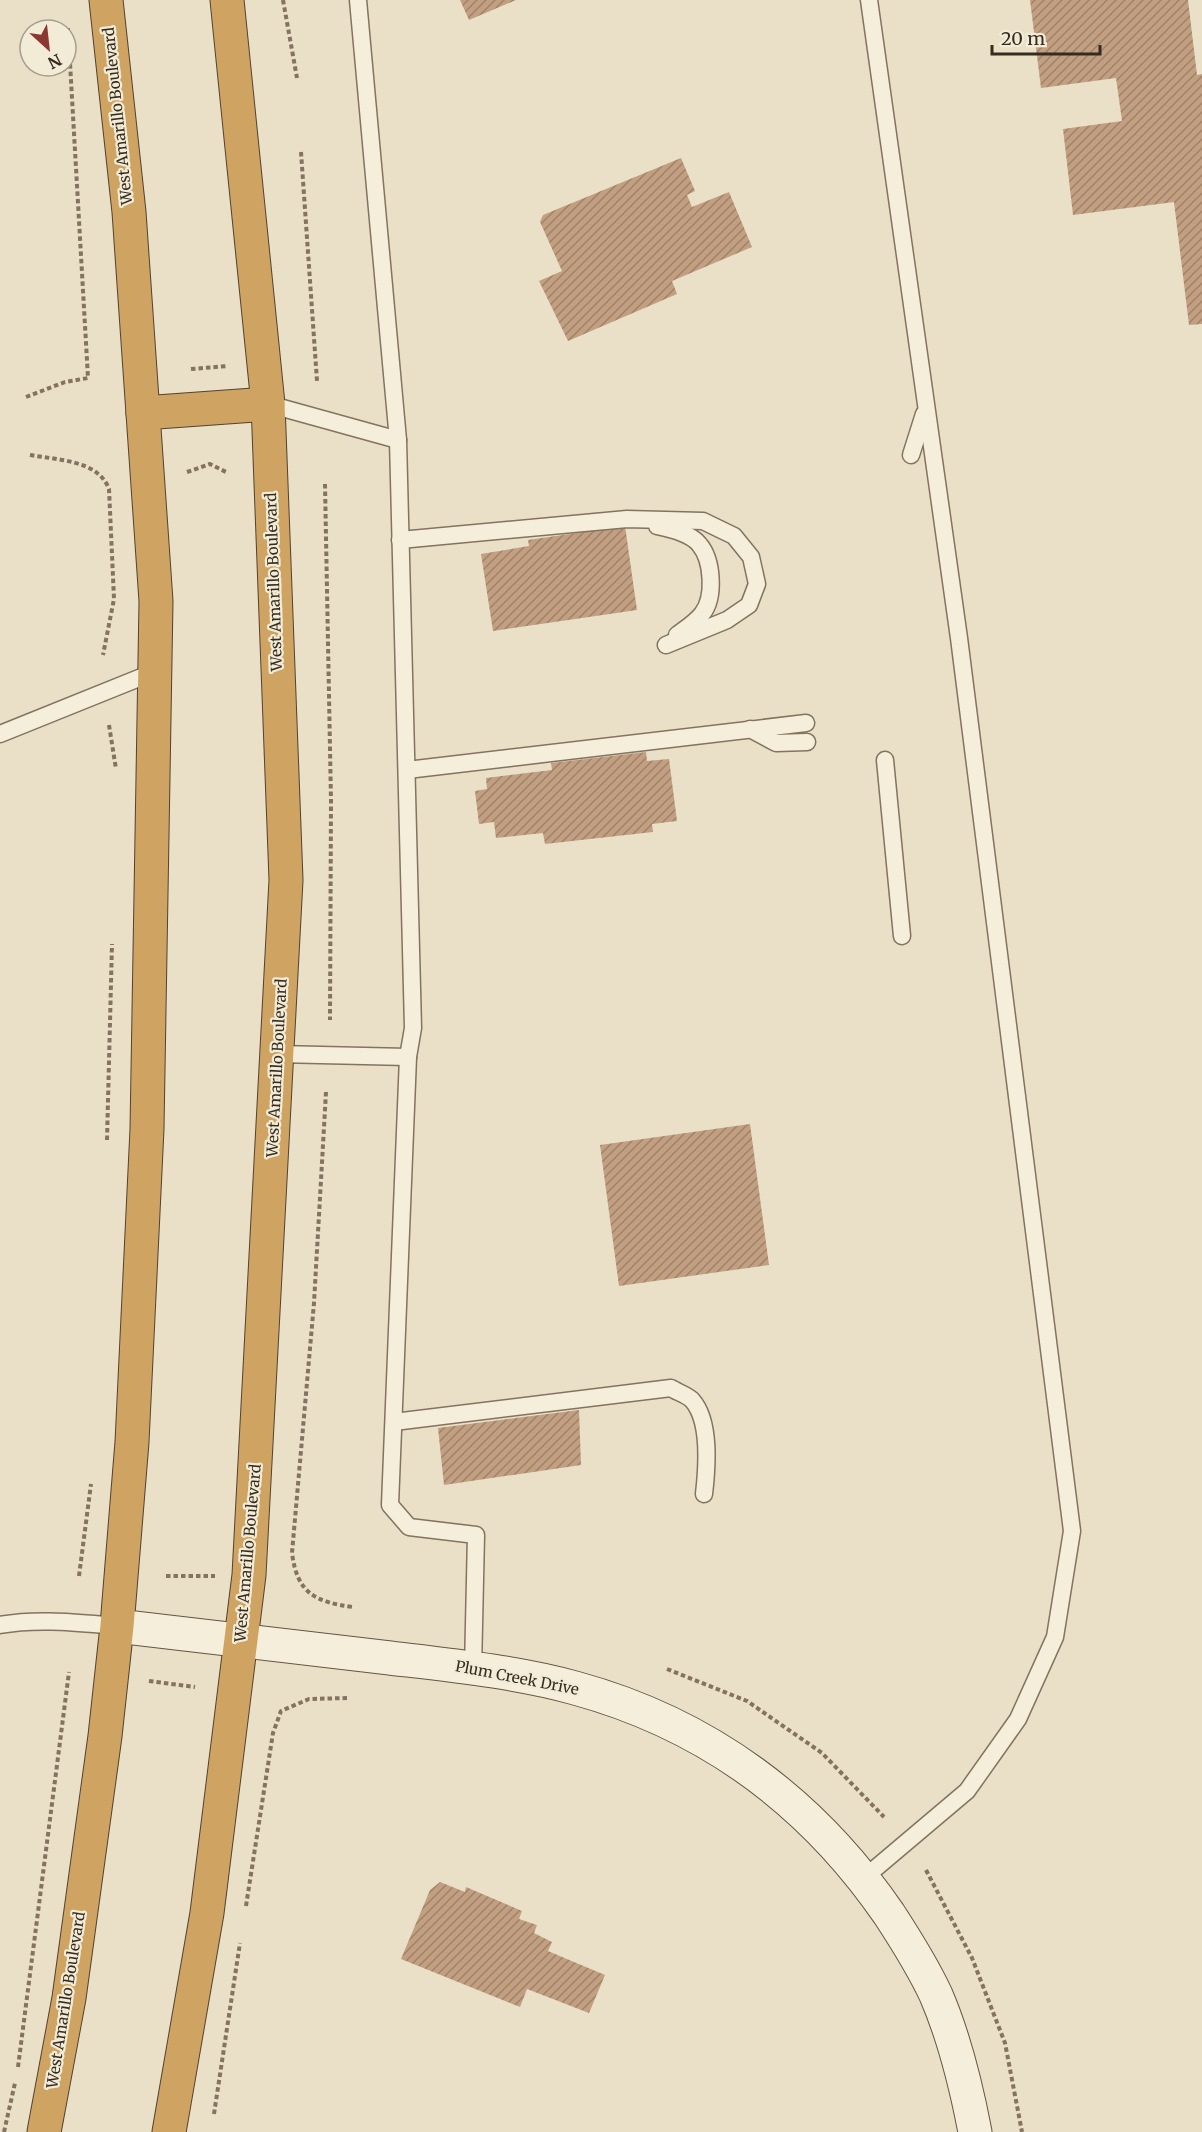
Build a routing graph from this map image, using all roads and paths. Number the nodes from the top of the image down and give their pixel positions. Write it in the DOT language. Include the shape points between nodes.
graph roads {
  1 [pos="106,0"];
  2 [pos="227,0"];
  3 [pos="283,0"];
  4 [pos="358,0"];
  5 [pos="869,0"];
  6 [pos="71,78"];
  7 [pos="297,78"];
  8 [pos="301,152"];
  9 [pos="231,365"];
  10 [pos="191,369"];
  11 [pos="318,381"];
  12 [pos="26,397"];
  13 [pos="268,404"];
  14 [pos="926,407"];
  15 [pos="143,413"];
  16 [pos="398,440"];
  17 [pos="30,455"];
  18 [pos="911,455"];
  19 [pos="187,472"];
  20 [pos="228,473"];
  21 [pos="325,484"];
  22 [pos="627,519"];
  23 [pos="400,540"];
  24 [pos="103,655"];
  25 [pos="154,672"];
  26 [pos="806,723"];
  27 [pos="109,725"];
  28 [pos="750,729"];
  29 [pos="0,734"];
  30 [pos="807,742"];
  31 [pos="879,764"];
  32 [pos="407,770"];
  33 [pos="117,773"];
  34 [pos="902,936"];
  35 [pos="112,938"];
  36 [pos="330,1020"];
  37 [pos="277,1054"];
  38 [pos="408,1057"];
  39 [pos="326,1092"];
  40 [pos="107,1140"];
  41 [pos="394,1422"];
  42 [pos="705,1494"];
  43 [pos="224,1575"];
  44 [pos="166,1576"];
  45 [pos="353,1607"];
  46 [pos="0,1625"];
  47 [pos="117,1626"];
  48 [pos="241,1641"];
  49 [pos="473,1669"];
  50 [pos="667,1669"];
  51 [pos="69,1672"];
  52 [pos="149,1681"];
  53 [pos="195,1687"];
  54 [pos="348,1698"];
  55 [pos="884,1817"];
  56 [pos="926,1870"];
  57 [pos="864,1878"];
  58 [pos="244,1917"];
  59 [pos="241,1941"];
  60 [pos="214,2114"];
  61 [pos="4,2132"];
  62 [pos="44,2132"];
  63 [pos="170,2132"];
  64 [pos="975,2132"];
  65 [pos="1022,2132"];
  1 -- 15 [label="highway, West Amarillo Boulevard" via="129,212"];
  2 -- 13 [label="highway, West Amarillo Boulevard"];
  3 -- 7 [label="path"];
  4 -- 16 [label="lane"];
  5 -- 14 [label="lane"];
  6 -- 12 [label="path" via="88,378"];
  8 -- 11 [label="path"];
  9 -- 10 [label="path"];
  13 -- 15 [label="highway"];
  13 -- 16 [label="lane"];
  13 -- 37 [label="highway, West Amarillo Boulevard" via="285,880"];
  14 -- 18 [label="lane"];
  14 -- 57 [label="lane" via="1072,1531 1055,1637 1018,1719 967,1791"];
  15 -- 25 [label="highway, West Amarillo Boulevard" via="156,601"];
  16 -- 23 [label="lane"];
  17 -- 24 [label="path" via="90,467 104,476 114,599"];
  19 -- 20 [label="path" via="210,464"];
  21 -- 36 [label="path" via="331,801"];
  22 -- 22 [label="lane" via="675,530 699,543 709,565 711,591 703,614 666,645 727,620 749,605 757,584 751,557 734,536 703,521"];
  22 -- 23 [label="lane"];
  23 -- 32 [label="lane"];
  25 -- 29 [label="lane"];
  25 -- 47 [label="highway, West Amarillo Boulevard" via="147,1129 132,1442"];
  26 -- 28 [label="lane"];
  27 -- 33 [label="path"];
  28 -- 30 [label="lane" via="776,742"];
  28 -- 32 [label="lane"];
  31 -- 34 [label="lane" via="887,787"];
  32 -- 38 [label="lane" via="413,1028"];
  35 -- 40 [label="path"];
  37 -- 38 [label="lane"];
  37 -- 48 [label="highway, West Amarillo Boulevard" via="250,1563"];
  38 -- 41 [label="lane"];
  39 -- 45 [label="path" via="314,1303 292,1553 295,1574 308,1592 319,1601"];
  41 -- 42 [label="lane" via="671,1388 692,1400 702,1419 708,1462"];
  41 -- 49 [label="lane" via="390,1505 409,1527 476,1535"];
  43 -- 44 [label="path"];
  46 -- 47 [label="lane" via="75,1622"];
  47 -- 48 [label="street, Plum Creek Drive"];
  47 -- 62 [label="highway, West Amarillo Boulevard" via="69,1998"];
  48 -- 49 [label="street, Plum Creek Drive"];
  48 -- 63 [label="highway, West Amarillo Boulevard" via="207,1912"];
  49 -- 57 [label="street, Plum Creek Drive" via="583,1690 641,1711 713,1746 756,1773 793,1804"];
  50 -- 55 [label="path" via="747,1701 822,1753"];
  51 -- 61 [label="path" via="17,2073"];
  52 -- 53 [label="path"];
  54 -- 58 [label="path" via="309,1699 280,1712 273,1733"];
  56 -- 65 [label="path" via="972,1958 1005,2043"];
  57 -- 64 [label="street, Plum Creek Drive" via="905,1938 935,1993 961,2066"];
  59 -- 60 [label="path"];
}
